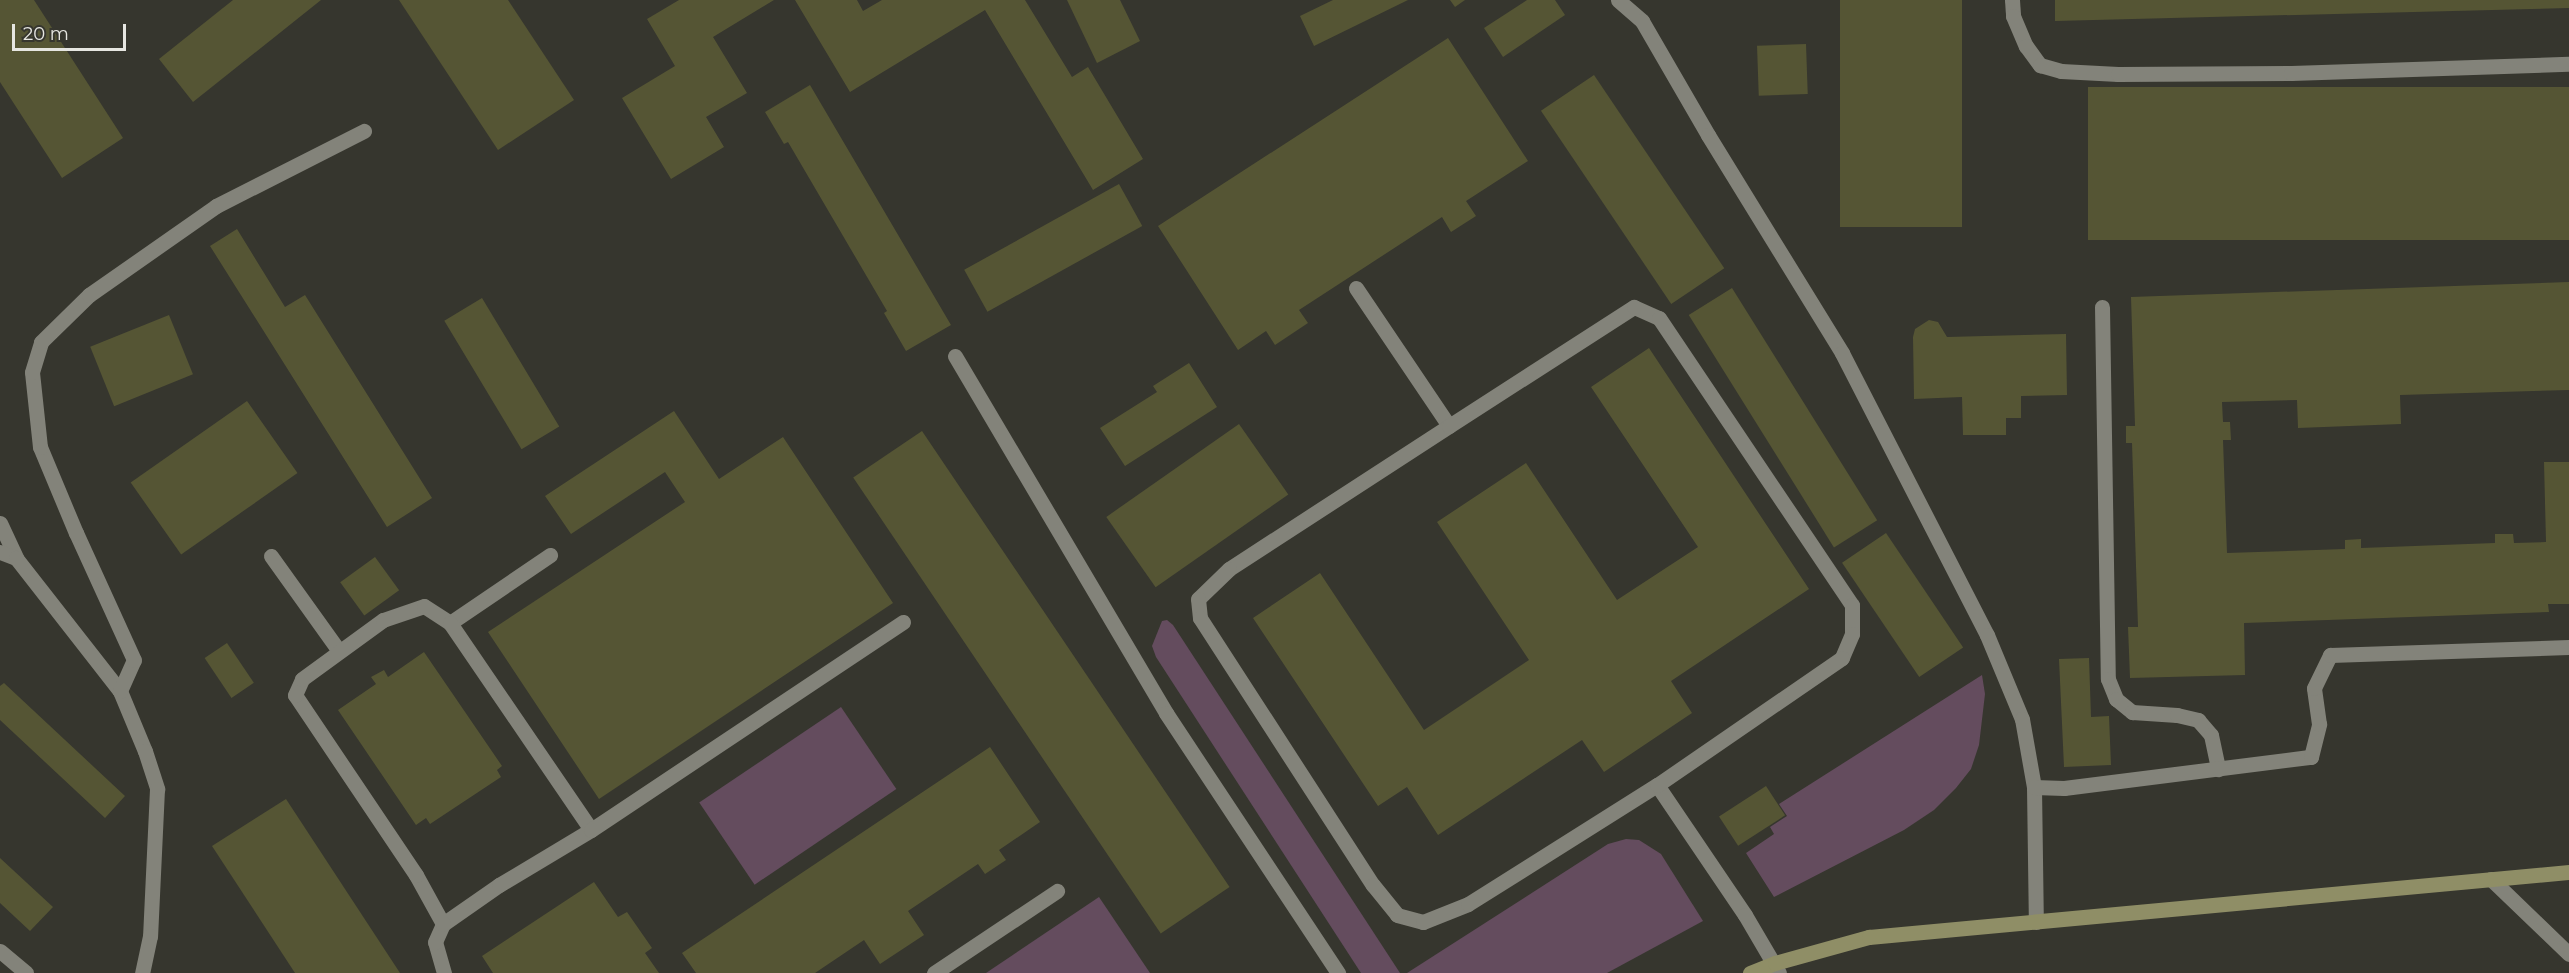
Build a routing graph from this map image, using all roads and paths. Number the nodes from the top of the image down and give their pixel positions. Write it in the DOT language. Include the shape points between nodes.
graph roads {
  1 [pos="1618,0"];
  2 [pos="2012,0"];
  3 [pos="2569,64"];
  4 [pos="364,131"];
  5 [pos="1356,288"];
  6 [pos="2102,307"];
  7 [pos="955,356"];
  8 [pos="1449,426"];
  9 [pos="0,523"];
  10 [pos="0,552"];
  11 [pos="550,555"];
  12 [pos="271,556"];
  13 [pos="16,558"];
  14 [pos="903,622"];
  15 [pos="450,623"];
  16 [pos="2569,647"];
  17 [pos="339,651"];
  18 [pos="120,691"];
  19 [pos="2218,769"];
  20 [pos="1657,785"];
  21 [pos="2034,787"];
  22 [pos="591,830"];
  23 [pos="2569,872"];
  24 [pos="2491,879"];
  25 [pos="1057,891"];
  26 [pos="2036,922"];
  27 [pos="443,924"];
  28 [pos="0,951"];
  29 [pos="2569,954"];
  30 [pos="1777,968"];
  31 [pos="26,973"];
  32 [pos="142,973"];
  33 [pos="444,973"];
  34 [pos="934,973"];
  35 [pos="1338,973"];
  36 [pos="1750,973"];
  1 -- 21 [label="street" via="1642,21 1842,353 1987,635 2022,719"];
  2 -- 3 [label="street" via="2013,16 2026,46 2040,65 2061,71 2280,73"];
  4 -- 18 [label="street" via="216,206 89,295 41,342 32,372 40,447 134,660"];
  5 -- 8 [label="street"];
  6 -- 19 [label="street" via="2108,679 2116,699 2132,712 2177,714 2198,720 2211,735"];
  7 -- 35 [label="street" via="1166,713"];
  8 -- 20 [label="street" via="1634,307 1659,318 1852,605 1852,634 1842,658"];
  8 -- 20 [label="street" via="1229,569 1198,599 1200,618 1373,885 1397,915 1423,922 1468,904"];
  9 -- 13 [label="street"];
  10 -- 13 [label="street"];
  11 -- 15 [label="street"];
  12 -- 17 [label="street"];
  13 -- 18 [label="street"];
  14 -- 22 [label="street"];
  15 -- 17 [label="street" via="424,606 383,620"];
  15 -- 22 [label="street"];
  16 -- 19 [label="street" via="2330,655 2314,688 2319,724 2311,757"];
  17 -- 27 [label="street" via="302,680 295,695 416,875"];
  18 -- 32 [label="street" via="157,789 150,936"];
  19 -- 21 [label="street" via="2064,788"];
  20 -- 30 [label="street"];
  21 -- 26 [label="street"];
  22 -- 27 [label="street"];
  23 -- 24 [label="main road"];
  24 -- 26 [label="main road"];
  24 -- 29 [label="street"];
  25 -- 34 [label="street"];
  26 -- 30 [label="main road" via="1869,937"];
  27 -- 33 [label="street" via="435,942"];
  28 -- 31 [label="street"];
  30 -- 36 [label="main road"];
}
